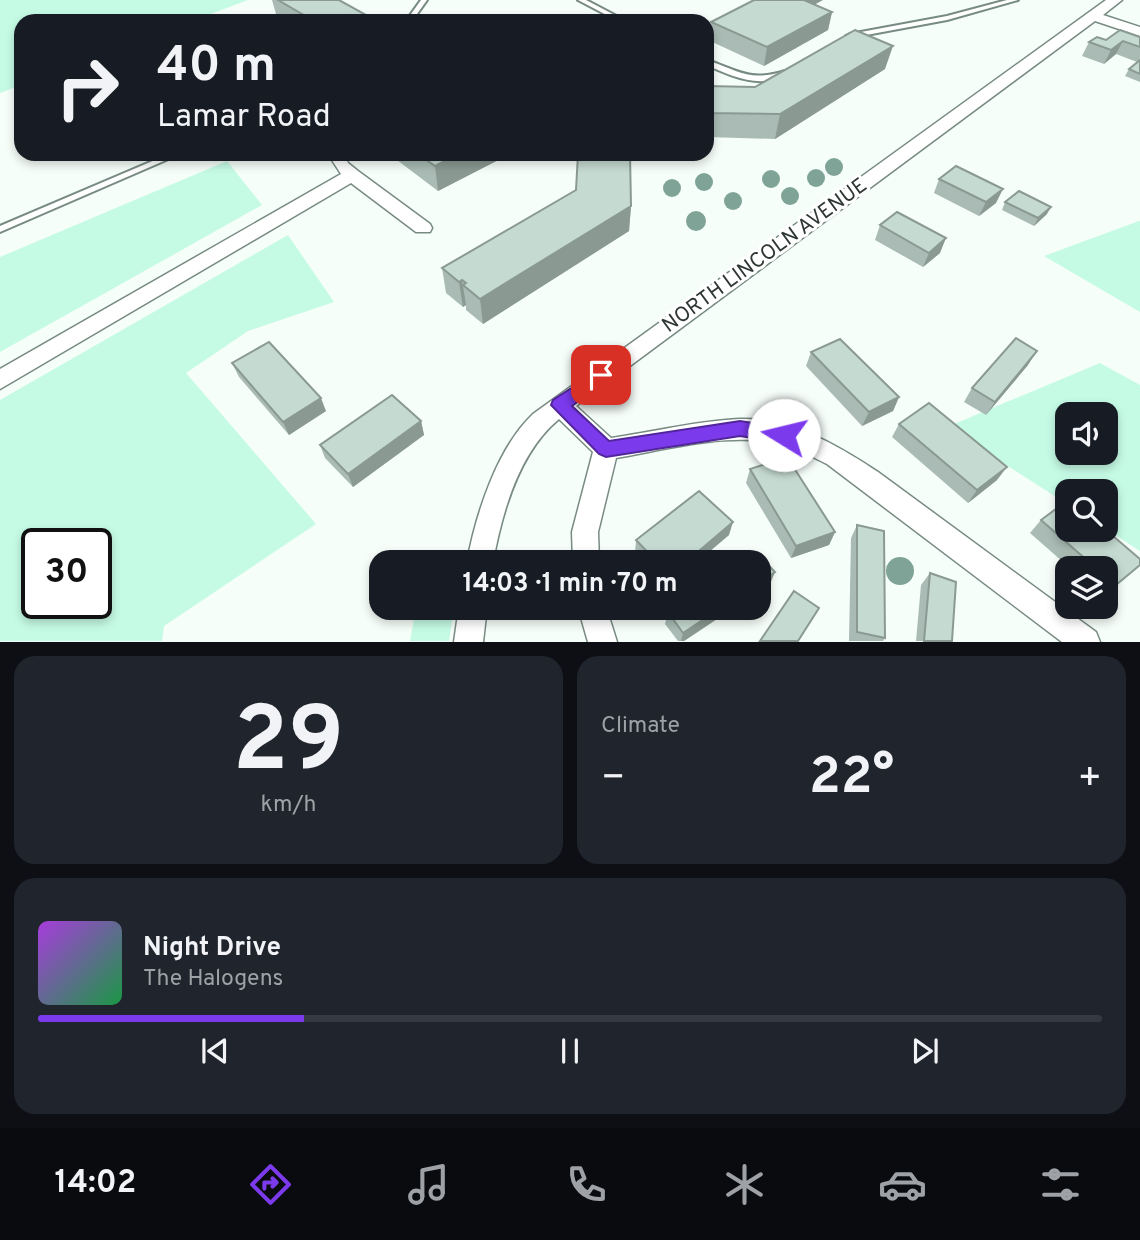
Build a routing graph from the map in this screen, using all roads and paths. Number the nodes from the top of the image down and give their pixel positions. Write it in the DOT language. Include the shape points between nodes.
graph roads {
  1 [pos="581,0"];
  2 [pos="1015,0"];
  3 [pos="1115,0"];
  4 [pos="610,14"];
  5 [pos="1094,16"];
  6 [pos="1140,32"];
  7 [pos="836,43"];
  8 [pos="714,65"];
  9 [pos="794,68"];
  10 [pos="160,161"];
  11 [pos="339,161"];
  12 [pos="352,175"];
  13 [pos="423,228"];
  14 [pos="1,229"];
  15 [pos="0,380"];
  16 [pos="560,405"];
  17 [pos="606,449"];
  18 [pos="482,550"];
  19 [pos="586,550"];
  20 [pos="471,620"];
  21 [pos="596,620"];
  22 [pos="468,642"];
  23 [pos="603,642"];
  24 [pos="1086,642"];
  1 -- 4 [label="lane"];
  2 -- 7 [label="lane"];
  3 -- 5 [label="street, NORTH LINCOLN AVENUE"];
  5 -- 6 [label="street"];
  5 -- 16 [label="street, NORTH LINCOLN AVENUE"];
  8 -- 9 [label="lane" via="746,78 766,79"];
  10 -- 14 [label="lane"];
  11 -- 12 [label="street"];
  12 -- 13 [label="street"];
  12 -- 15 [label="street"];
  16 -- 17 [label="street"];
  16 -- 18 [label="street, NORTH LINCOLN AVENUE" via="533,429 502,487"];
  17 -- 19 [label="street" via="585,532"];
  17 -- 24 [label="street" via="740,429 798,439 869,480"];
  20 -- 22 [label="street"];
  21 -- 23 [label="street"];
}
